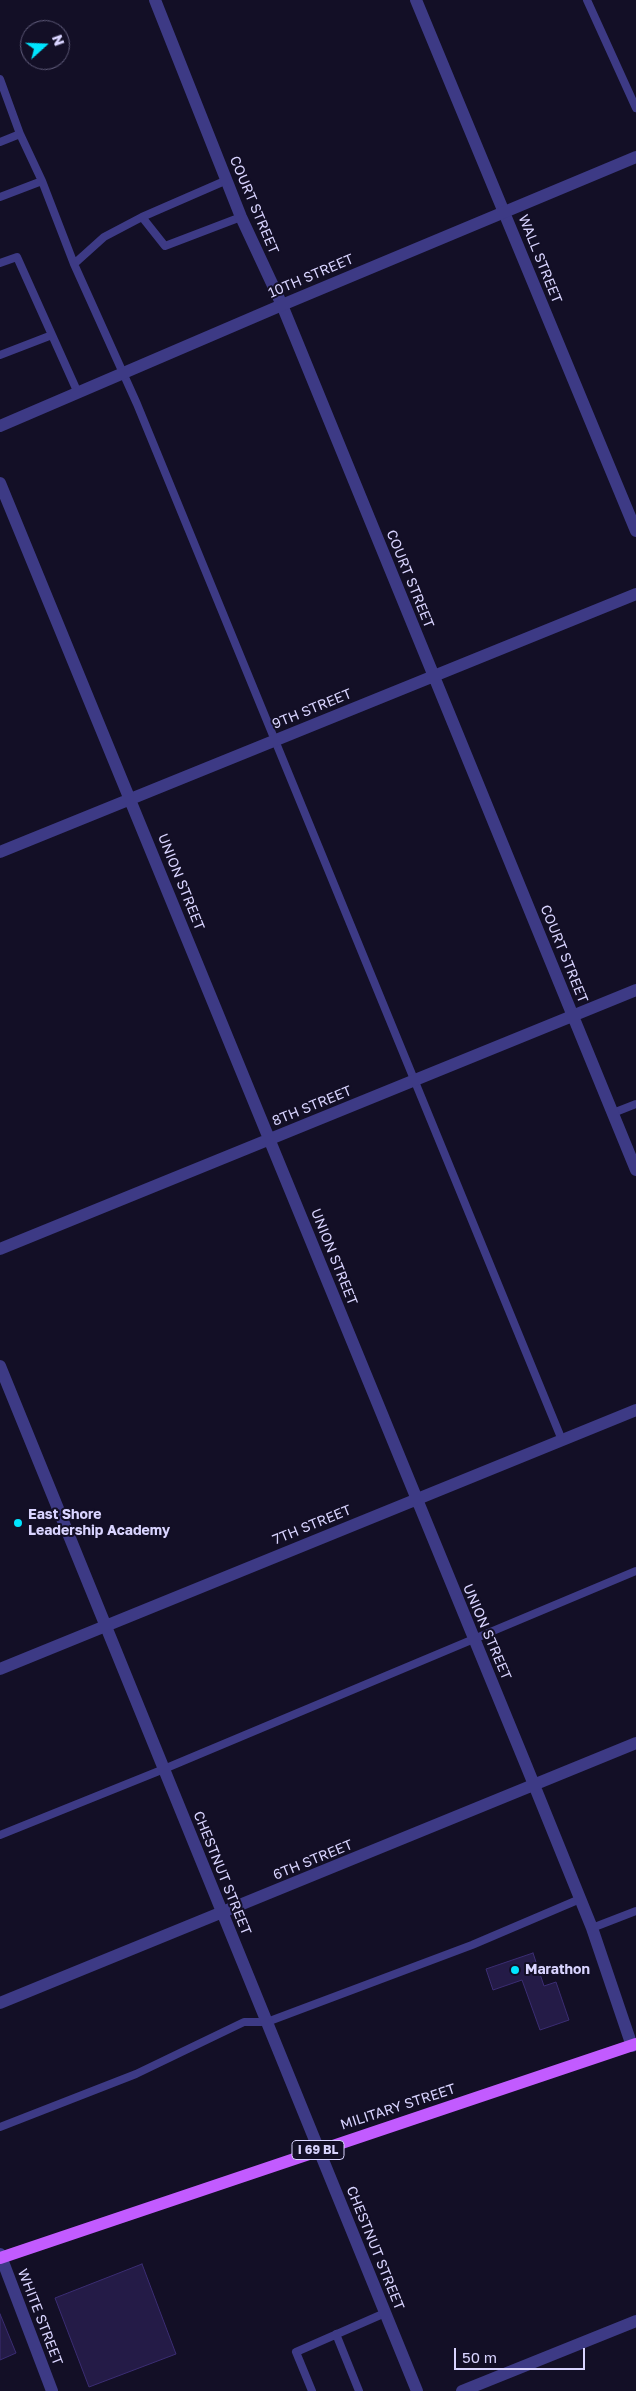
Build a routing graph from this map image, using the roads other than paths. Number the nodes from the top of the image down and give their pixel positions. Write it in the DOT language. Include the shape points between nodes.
graph roads {
  1 [pos="155,0"];
  2 [pos="416,0"];
  3 [pos="587,0"];
  4 [pos="0,79"];
  5 [pos="2,94"];
  6 [pos="636,108"];
  7 [pos="20,134"];
  8 [pos="0,142"];
  9 [pos="636,157"];
  10 [pos="227,180"];
  11 [pos="42,181"];
  12 [pos="0,197"];
  13 [pos="504,212"];
  14 [pos="142,217"];
  15 [pos="242,217"];
  16 [pos="0,264"];
  17 [pos="74,264"];
  18 [pos="282,305"];
  19 [pos="52,335"];
  20 [pos="0,355"];
  21 [pos="125,374"];
  22 [pos="78,393"];
  23 [pos="0,426"];
  24 [pos="0,483"];
  25 [pos="636,531"];
  26 [pos="636,594"];
  27 [pos="433,675"];
  28 [pos="275,741"];
  29 [pos="131,800"];
  30 [pos="0,852"];
  31 [pos="636,990"];
  32 [pos="573,1016"];
  33 [pos="414,1080"];
  34 [pos="636,1104"];
  35 [pos="613,1113"];
  36 [pos="270,1140"];
  37 [pos="636,1170"];
  38 [pos="0,1249"];
  39 [pos="0,1366"];
  40 [pos="636,1410"];
  41 [pos="562,1440"];
  42 [pos="416,1499"];
  43 [pos="636,1571"];
  44 [pos="106,1626"];
  45 [pos="474,1640"];
  46 [pos="0,1669"];
  47 [pos="636,1743"];
  48 [pos="164,1770"];
  49 [pos="532,1785"];
  50 [pos="0,1835"];
  51 [pos="580,1899"];
  52 [pos="636,1911"];
  53 [pos="223,1913"];
  54 [pos="592,1928"];
  55 [pos="0,2003"];
  56 [pos="267,2022"];
  57 [pos="634,2045"];
  58 [pos="0,2127"];
  59 [pos="320,2149"];
  60 [pos="0,2256"];
  61 [pos="385,2313"];
  62 [pos="636,2321"];
  63 [pos="336,2334"];
  64 [pos="52,2391"];
  65 [pos="312,2391"];
  66 [pos="360,2391"];
  67 [pos="416,2391"];
  68 [pos="462,2391"];
  1 -- 10 [label="street, COURT STREET"];
  2 -- 13 [label="street, WALL STREET"];
  3 -- 6 [label="lane"];
  4 -- 5 [label="lane"];
  5 -- 7 [label="lane"];
  7 -- 8 [label="lane"];
  7 -- 11 [label="lane"];
  9 -- 13 [label="street, 10TH STREET"];
  10 -- 14 [label="lane"];
  10 -- 15 [label="street, COURT STREET"];
  11 -- 12 [label="lane"];
  11 -- 17 [label="lane"];
  13 -- 18 [label="street, 10TH STREET"];
  13 -- 25 [label="street, WALL STREET"];
  14 -- 15 [label="lane" via="165,246"];
  14 -- 17 [label="lane" via="104,236"];
  15 -- 18 [label="street, COURT STREET"];
  16 -- 19 [label="lane" via="17,257"];
  17 -- 21 [label="lane"];
  18 -- 21 [label="street, 10TH STREET"];
  18 -- 27 [label="street, COURT STREET"];
  19 -- 20 [label="lane"];
  19 -- 22 [label="lane"];
  21 -- 22 [label="street, 10TH STREET"];
  21 -- 28 [label="lane"];
  22 -- 23 [label="street, 10TH STREET"];
  24 -- 29 [label="street, UNION STREET"];
  26 -- 27 [label="street, 9TH STREET"];
  27 -- 28 [label="street, 9TH STREET"];
  27 -- 32 [label="street, COURT STREET"];
  28 -- 29 [label="street, 9TH STREET"];
  28 -- 33 [label="lane"];
  29 -- 30 [label="street, 9TH STREET"];
  29 -- 36 [label="street, UNION STREET"];
  31 -- 32 [label="street, 8TH STREET"];
  32 -- 33 [label="street, 8TH STREET"];
  32 -- 35 [label="street, COURT STREET"];
  33 -- 36 [label="street, 8TH STREET"];
  33 -- 41 [label="lane"];
  34 -- 35 [label="lane"];
  35 -- 37 [label="street, COURT STREET"];
  36 -- 38 [label="street, 8TH STREET"];
  36 -- 42 [label="street, UNION STREET"];
  39 -- 44 [label="street, CHESTNUT STREET"];
  40 -- 41 [label="street, 7TH STREET"];
  41 -- 42 [label="street, 7TH STREET"];
  42 -- 44 [label="street, 7TH STREET"];
  42 -- 45 [label="street, UNION STREET"];
  43 -- 45 [label="lane"];
  44 -- 46 [label="street, 7TH STREET"];
  44 -- 48 [label="street, CHESTNUT STREET"];
  45 -- 48 [label="lane"];
  45 -- 49 [label="street, UNION STREET"];
  47 -- 49 [label="street, 6TH STREET"];
  48 -- 50 [label="lane"];
  48 -- 53 [label="street, CHESTNUT STREET"];
  49 -- 51 [label="street, UNION STREET"];
  49 -- 53 [label="street, 6TH STREET"];
  51 -- 54 [label="street, UNION STREET"];
  51 -- 56 [label="lane" via="472,1945"];
  52 -- 54 [label="lane"];
  53 -- 55 [label="street, 6TH STREET"];
  53 -- 56 [label="street, CHESTNUT STREET"];
  54 -- 57 [label="street, UNION STREET"];
  56 -- 58 [label="lane" via="244,2022 136,2074"];
  56 -- 59 [label="street, CHESTNUT STREET"];
  57 -- 59 [label="main road, MILITARY STREET / I 69 BL"];
  59 -- 60 [label="main road, MILITARY STREET / I 69 BL"];
  59 -- 61 [label="street, CHESTNUT STREET"];
  60 -- 64 [label="street, WHITE STREET"];
  61 -- 63 [label="lane"];
  61 -- 67 [label="street, CHESTNUT STREET"];
  62 -- 68 [label="street"];
  63 -- 65 [label="lane" via="296,2352"];
  63 -- 66 [label="lane"];
}
